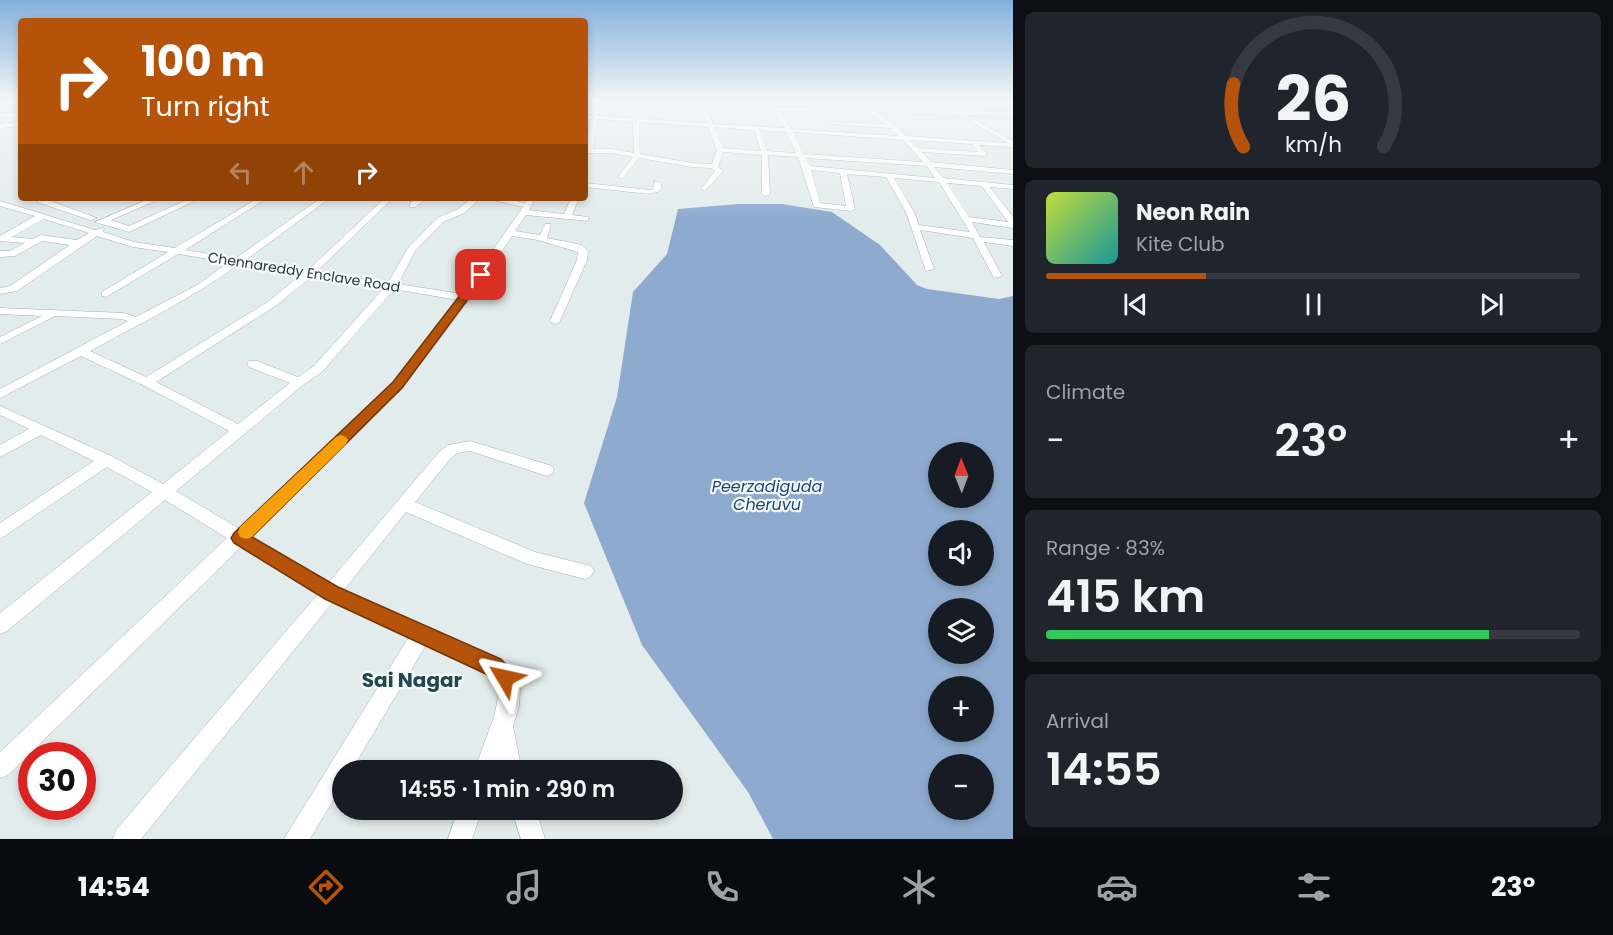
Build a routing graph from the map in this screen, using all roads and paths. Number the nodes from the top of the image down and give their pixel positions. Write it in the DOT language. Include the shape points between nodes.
graph roads {
  1 [pos="637,140"];
  2 [pos="716,140"];
  3 [pos="760,140"];
  4 [pos="793,140"];
  5 [pos="870,140"];
  6 [pos="909,140"];
  7 [pos="948,140"];
  8 [pos="973,142"];
  9 [pos="873,144"];
  10 [pos="1013,144"];
  11 [pos="588,150"];
  12 [pos="720,150"];
  13 [pos="842,150"];
  14 [pos="918,150"];
  15 [pos="879,153"];
  16 [pos="765,154"];
  17 [pos="637,155"];
  18 [pos="801,156"];
  19 [pos="845,159"];
  20 [pos="885,161"];
  21 [pos="929,164"];
  22 [pos="713,166"];
  23 [pos="807,168"];
  24 [pos="843,171"];
  25 [pos="1013,172"];
  26 [pos="889,176"];
  27 [pos="622,177"];
  28 [pos="941,180"];
  29 [pos="658,183"];
  30 [pos="984,184"];
  31 [pos="588,185"];
  32 [pos="1012,187"];
  33 [pos="705,189"];
  34 [pos="766,194"];
  35 [pos="0,197"];
  36 [pos="42,201"];
  37 [pos="151,201"];
  38 [pos="190,201"];
  39 [pos="258,201"];
  40 [pos="322,201"];
  41 [pos="386,201"];
  42 [pos="418,201"];
  43 [pos="473,201"];
  44 [pos="505,201"];
  45 [pos="574,201"];
  46 [pos="0,203"];
  47 [pos="19,205"];
  48 [pos="413,205"];
  49 [pos="527,205"];
  50 [pos="44,216"];
  51 [pos="567,217"];
  52 [pos="585,219"];
  53 [pos="967,219"];
  54 [pos="1013,224"];
  55 [pos="91,225"];
  56 [pos="548,226"];
  57 [pos="915,227"];
  58 [pos="508,233"];
  59 [pos="542,238"];
  60 [pos="977,238"];
  61 [pos="31,241"];
  62 [pos="78,243"];
  63 [pos="1013,243"];
  64 [pos="174,252"];
  65 [pos="0,254"];
  66 [pos="12,254"];
  67 [pos="0,262"];
  68 [pos="238,262"];
  69 [pos="929,269"];
  70 [pos="311,272"];
  71 [pos="997,276"];
  72 [pos="392,285"];
  73 [pos="0,291"];
  74 [pos="106,294"];
  75 [pos="465,298"];
  76 [pos="0,311"];
  77 [pos="52,315"];
  78 [pos="555,321"];
  79 [pos="139,322"];
  80 [pos="0,341"];
  81 [pos="82,351"];
  82 [pos="253,364"];
  83 [pos="147,382"];
  84 [pos="299,382"];
  85 [pos="0,394"];
  86 [pos="0,410"];
  87 [pos="40,429"];
  88 [pos="238,429"];
  89 [pos="0,452"];
  90 [pos="106,460"];
  91 [pos="547,470"];
  92 [pos="163,491"];
  93 [pos="403,504"];
  94 [pos="0,532"];
  95 [pos="240,538"];
  96 [pos="585,571"];
  97 [pos="332,593"];
  98 [pos="0,625"];
  99 [pos="422,634"];
  100 [pos="502,724"];
  101 [pos="488,760"];
  102 [pos="509,760"];
  103 [pos="0,767"];
  104 [pos="467,820"];
  105 [pos="527,820"];
  106 [pos="125,839"];
  107 [pos="296,839"];
  108 [pos="460,839"];
  109 [pos="533,839"];
  1 -- 17 [label="street"];
  2 -- 12 [label="street"];
  3 -- 16 [label="street"];
  4 -- 18 [label="street"];
  5 -- 9 [label="street"];
  6 -- 14 [label="street"];
  7 -- 8 [label="street"];
  8 -- 10 [label="street"];
  8 -- 14 [label="street" via="984,154"];
  11 -- 17 [label="street"];
  12 -- 16 [label="street"];
  12 -- 22 [label="street" via="717,165"];
  13 -- 19 [label="street"];
  14 -- 21 [label="street"];
  15 -- 20 [label="street"];
  16 -- 18 [label="street"];
  16 -- 34 [label="street"];
  17 -- 22 [label="street"];
  17 -- 27 [label="street"];
  18 -- 19 [label="street"];
  18 -- 23 [label="street"];
  19 -- 20 [label="street"];
  20 -- 21 [label="street"];
  21 -- 25 [label="street"];
  21 -- 28 [label="street"];
  22 -- 33 [label="street" via="719,171"];
  23 -- 24 [label="street"];
  23 -- 24 [label="street" via="817,205 848,210 852,206"];
  24 -- 26 [label="street"];
  26 -- 28 [label="street"];
  26 -- 57 [label="street"];
  28 -- 30 [label="street"];
  28 -- 53 [label="street"];
  29 -- 31 [label="street" via="656,191 650,192"];
  30 -- 32 [label="street"];
  30 -- 54 [label="street"];
  35 -- 47 [label="street, Chennareddy Enclave Road"];
  36 -- 55 [label="street"];
  37 -- 55 [label="street"];
  38 -- 55 [label="street" via="129,229"];
  39 -- 64 [label="street"];
  40 -- 68 [label="street"];
  41 -- 70 [label="street"];
  42 -- 48 [label="street"];
  43 -- 72 [label="street" via="440,220 411,250"];
  44 -- 49 [label="street"];
  45 -- 51 [label="street"];
  46 -- 47 [label="street, Chennareddy Enclave Road"];
  47 -- 50 [label="street, Chennareddy Enclave Road"];
  47 -- 55 [label="street, Chennareddy Enclave Road"];
  49 -- 51 [label="street"];
  49 -- 58 [label="street"];
  50 -- 55 [label="street, Chennareddy Enclave Road"];
  50 -- 61 [label="street" via="2,239"];
  51 -- 52 [label="street"];
  53 -- 54 [label="street"];
  53 -- 60 [label="street"];
  55 -- 62 [label="street"];
  55 -- 64 [label="street, Chennareddy Enclave Road"];
  56 -- 59 [label="street"];
  57 -- 60 [label="street"];
  57 -- 69 [label="street"];
  58 -- 59 [label="street"];
  58 -- 75 [label="street"];
  59 -- 78 [label="street" via="584,251"];
  60 -- 63 [label="street"];
  60 -- 71 [label="street"];
  61 -- 62 [label="street" via="41,238"];
  61 -- 66 [label="street"];
  62 -- 73 [label="street" via="12,289"];
  64 -- 68 [label="street, Chennareddy Enclave Road"];
  64 -- 74 [label="street"];
  65 -- 66 [label="street"];
  66 -- 67 [label="street"];
  68 -- 70 [label="street, Chennareddy Enclave Road"];
  68 -- 79 [label="street"];
  70 -- 72 [label="street, Chennareddy Enclave Road"];
  70 -- 83 [label="street" via="273,303"];
  72 -- 75 [label="street, Chennareddy Enclave Road"];
  72 -- 84 [label="street" via="318,369"];
  75 -- 95 [label="street" via="398,385"];
  76 -- 77 [label="street"];
  77 -- 79 [label="street" via="124,316"];
  77 -- 80 [label="street"];
  79 -- 81 [label="street"];
  81 -- 83 [label="street"];
  81 -- 85 [label="street"];
  82 -- 84 [label="street"];
  83 -- 88 [label="street"];
  84 -- 88 [label="street"];
  86 -- 87 [label="street"];
  87 -- 89 [label="street"];
  87 -- 90 [label="street"];
  88 -- 92 [label="street"];
  90 -- 92 [label="street"];
  90 -- 94 [label="street"];
  91 -- 93 [label="street" via="463,446 445,455"];
  92 -- 95 [label="street"];
  92 -- 98 [label="street"];
  93 -- 96 [label="street" via="533,559"];
  93 -- 97 [label="street"];
  95 -- 97 [label="street"];
  95 -- 103 [label="street"];
  97 -- 99 [label="street"];
  97 -- 106 [label="street"];
  99 -- 100 [label="street" via="494,666 505,678 511,689"];
  99 -- 107 [label="street"];
  100 -- 101 [label="street"];
  100 -- 102 [label="street"];
  104 -- 108 [label="street"];
  105 -- 109 [label="street"];
}
